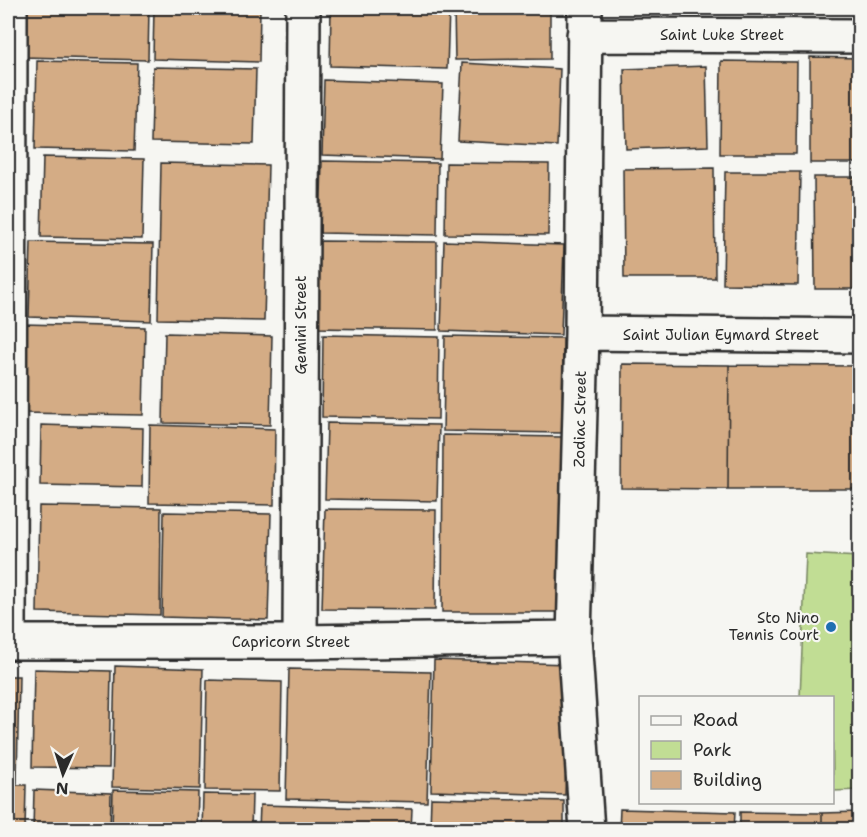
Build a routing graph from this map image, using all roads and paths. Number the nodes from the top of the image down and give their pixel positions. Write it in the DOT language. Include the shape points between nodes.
graph roads {
  1 [pos="10,8"];
  2 [pos="303,8"];
  3 [pos="584,21"];
  4 [pos="860,36"];
  5 [pos="582,333"];
  6 [pos="860,336"];
  7 [pos="574,638"];
  8 [pos="8,642"];
  9 [pos="300,642"];
  10 [pos="587,830"];
  1 -- 8 [label="street"];
  2 -- 9 [label="street, Gemini Street"];
  3 -- 4 [label="street, Saint Luke Street"];
  3 -- 5 [label="street, Zodiac Street"];
  5 -- 6 [label="street, Saint Julian Eymard Street"];
  5 -- 7 [label="street, Zodiac Street"];
  7 -- 9 [label="street, Capricorn Street"];
  7 -- 10 [label="street, Zodiac Street"];
  8 -- 9 [label="street, Capricorn Street"];
}
